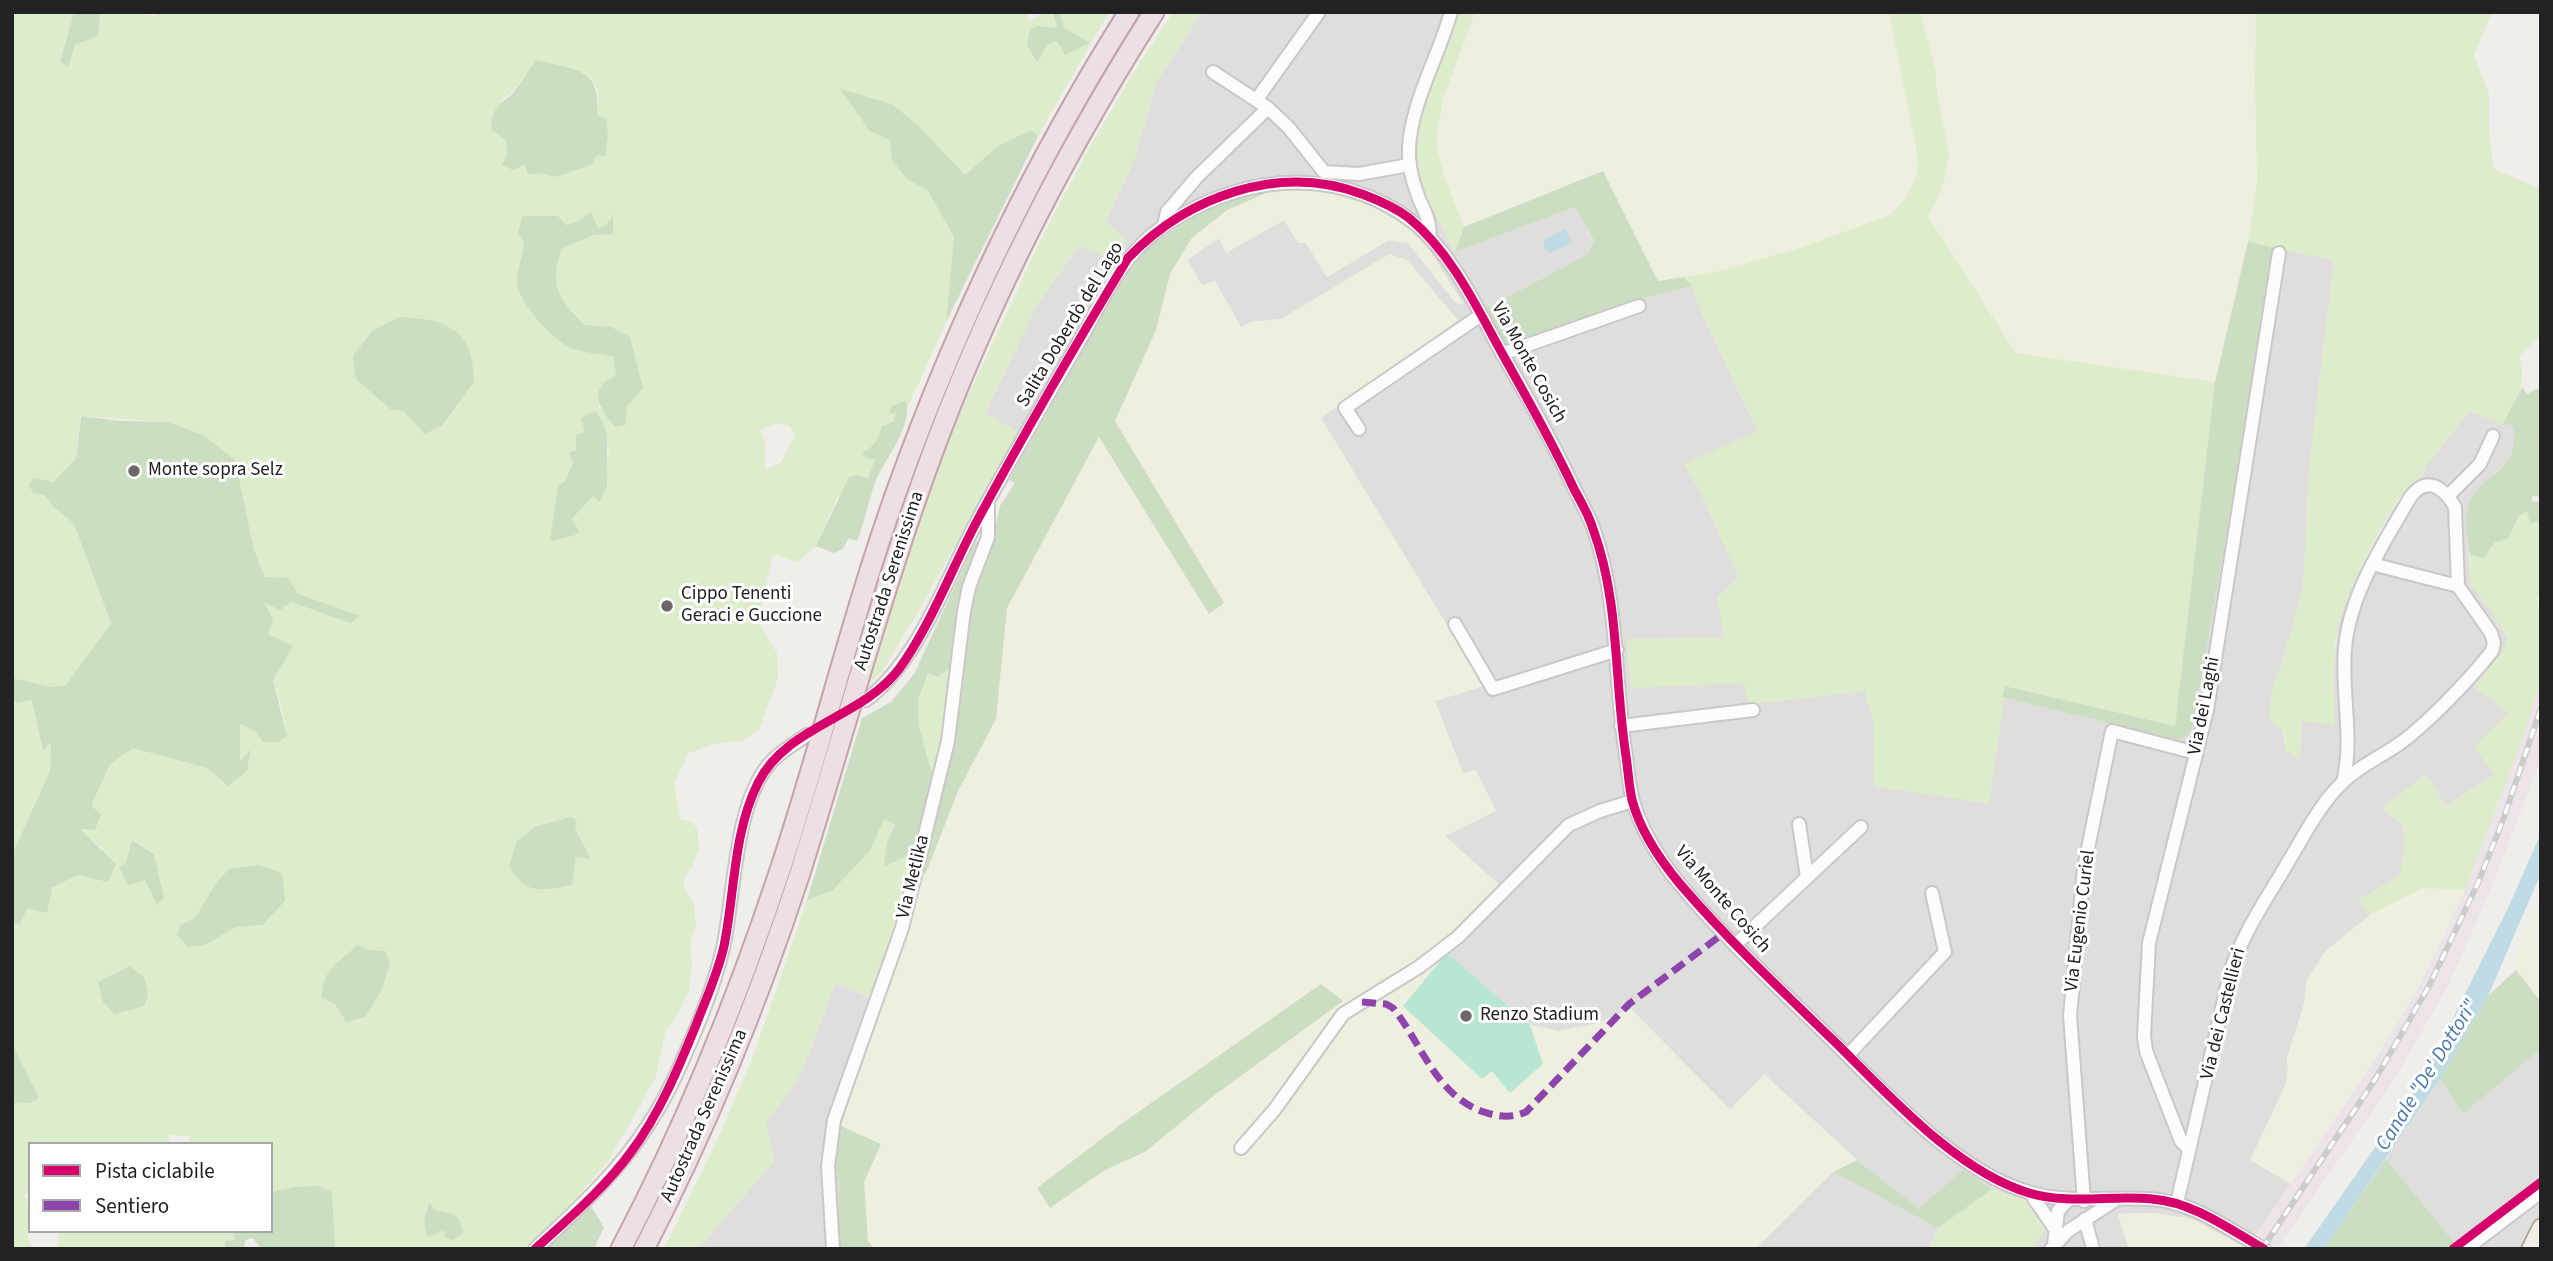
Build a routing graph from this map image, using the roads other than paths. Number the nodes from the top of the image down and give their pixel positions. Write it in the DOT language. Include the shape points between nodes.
graph roads {
  1 [pos="1129,12"];
  2 [pos="1154,12"];
  3 [pos="1319,12"];
  4 [pos="1451,12"];
  5 [pos="1213,72"];
  6 [pos="1257,99"];
  7 [pos="1268,108"];
  8 [pos="1409,165"];
  9 [pos="1164,226"];
  10 [pos="1429,237"];
  11 [pos="2279,253"];
  12 [pos="1639,306"];
  13 [pos="1481,315"];
  14 [pos="1502,354"];
  15 [pos="1359,429"];
  16 [pos="2493,436"];
  17 [pos="2448,496"];
  18 [pos="988,501"];
  19 [pos="2372,564"];
  20 [pos="2458,586"];
  21 [pos="1455,624"];
  22 [pos="1617,650"];
  23 [pos="866,700"];
  24 [pos="1753,710"];
  25 [pos="1621,726"];
  26 [pos="807,735"];
  27 [pos="2196,753"];
  28 [pos="2343,782"];
  29 [pos="1633,801"];
  30 [pos="1799,824"];
  31 [pos="1861,827"];
  32 [pos="1807,877"];
  33 [pos="1931,893"];
  34 [pos="1734,945"];
  35 [pos="1847,1055"];
  36 [pos="2188,1147"];
  37 [pos="1241,1148"];
  38 [pos="2541,1192"];
  39 [pos="2031,1194"];
  40 [pos="2116,1199"];
  41 [pos="2068,1200"];
  42 [pos="2084,1200"];
  43 [pos="2177,1203"];
  44 [pos="2085,1219"];
  45 [pos="2541,1227"];
  46 [pos="2061,1230"];
  47 [pos="2052,1246"];
  48 [pos="535,1249"];
  49 [pos="621,1249"];
  50 [pos="644,1249"];
  51 [pos="833,1249"];
  52 [pos="2092,1249"];
  53 [pos="2264,1249"];
  54 [pos="2466,1249"];
  55 [pos="2530,1249"];
  1 -- 49 [label="highway, Autostrada Serenissima" via="1044,158 945,364 895,494 758,936 690,1107"];
  2 -- 50 [label="highway, Autostrada Serenissima" via="1063,166 964,371 887,585 777,942 710,1114"];
  3 -- 6 [label="street"];
  4 -- 8 [label="street" via="1413,122"];
  5 -- 6 [label="street"];
  6 -- 7 [label="street"];
  7 -- 8 [label="street" via="1324,172 1359,174"];
  7 -- 9 [label="street, Salita Doberdò del Lago" via="1197,177 1167,212"];
  8 -- 10 [label="street" via="1431,228"];
  9 -- 10 [label="street, Salita Doberdò del Lago" via="1228,194 1292,181 1337,187 1375,199 1405,215"];
  9 -- 18 [label="street, Salita Doberdò del Lago" via="1128,258"];
  10 -- 13 [label="street, Via Monte Cosich" via="1451,263"];
  11 -- 27 [label="street, Via dei Laghi" via="2207,710"];
  12 -- 14 [label="street"];
  13 -- 14 [label="street, Via Monte Cosich"];
  13 -- 15 [label="street, Via Monte Cosich" via="1345,408"];
  14 -- 22 [label="street, Via Monte Cosich" via="1552,440 1593,528"];
  16 -- 17 [label="street" via="2480,464"];
  17 -- 19 [label="street, Via dei Castellieri" via="2436,487 2417,488"];
  17 -- 20 [label="street" via="2455,507"];
  18 -- 23 [label="street, Salita Doberdò del Lago" via="900,668"];
  18 -- 51 [label="street, Via Metlika" via="988,537 964,611 948,741 905,914 834,1121 828,1166"];
  19 -- 20 [label="street"];
  19 -- 28 [label="street, Via dei Castellieri" via="2346,639 2348,749"];
  20 -- 28 [label="street, Via dei Castellieri" via="2491,633 2492,650 2421,726"];
  21 -- 22 [label="street" via="1493,689"];
  22 -- 25 [label="street, Via Monte Cosich"];
  24 -- 25 [label="street"];
  25 -- 29 [label="street, Via Monte Cosich"];
  26 -- 48 [label="street" via="771,762 745,814 723,951 675,1078 630,1153"];
  27 -- 36 [label="street, Via dei Laghi" via="2149,943 2144,1036 2181,1141"];
  27 -- 42 [label="street, Via Eugenio Curiel" via="2112,731 2084,868 2070,1015"];
  28 -- 36 [label="street, Via dei Castellieri" via="2306,832 2238,947"];
  29 -- 34 [label="street, Via Monte Cosich" via="1651,842 1676,879"];
  29 -- 37 [label="street" via="1569,825 1458,937 1343,1014 1275,1110"];
  30 -- 32 [label="street"];
  31 -- 32 [label="street"];
  32 -- 34 [label="street"];
  33 -- 35 [label="street" via="1945,951"];
  34 -- 35 [label="street, Via Monte Cosich"];
  35 -- 39 [label="street, Via Monte Cosich" via="1947,1149 2004,1184"];
  36 -- 43 [label="street, Via dei Castellieri"];
  38 -- 54 [label="street"];
  39 -- 41 [label="street, Via Monte Cosich"];
  39 -- 46 [label="street"];
  40 -- 42 [label="street, Via Monte Cosich"];
  40 -- 43 [label="street, Via Monte Cosich"];
  40 -- 44 [label="street"];
  41 -- 42 [label="street, Via Monte Cosich"];
  41 -- 46 [label="street" via="2058,1211"];
  43 -- 53 [label="street"];
  44 -- 46 [label="street"];
  44 -- 52 [label="street"];
  45 -- 55 [label="main road"];
  46 -- 47 [label="street"];
}
